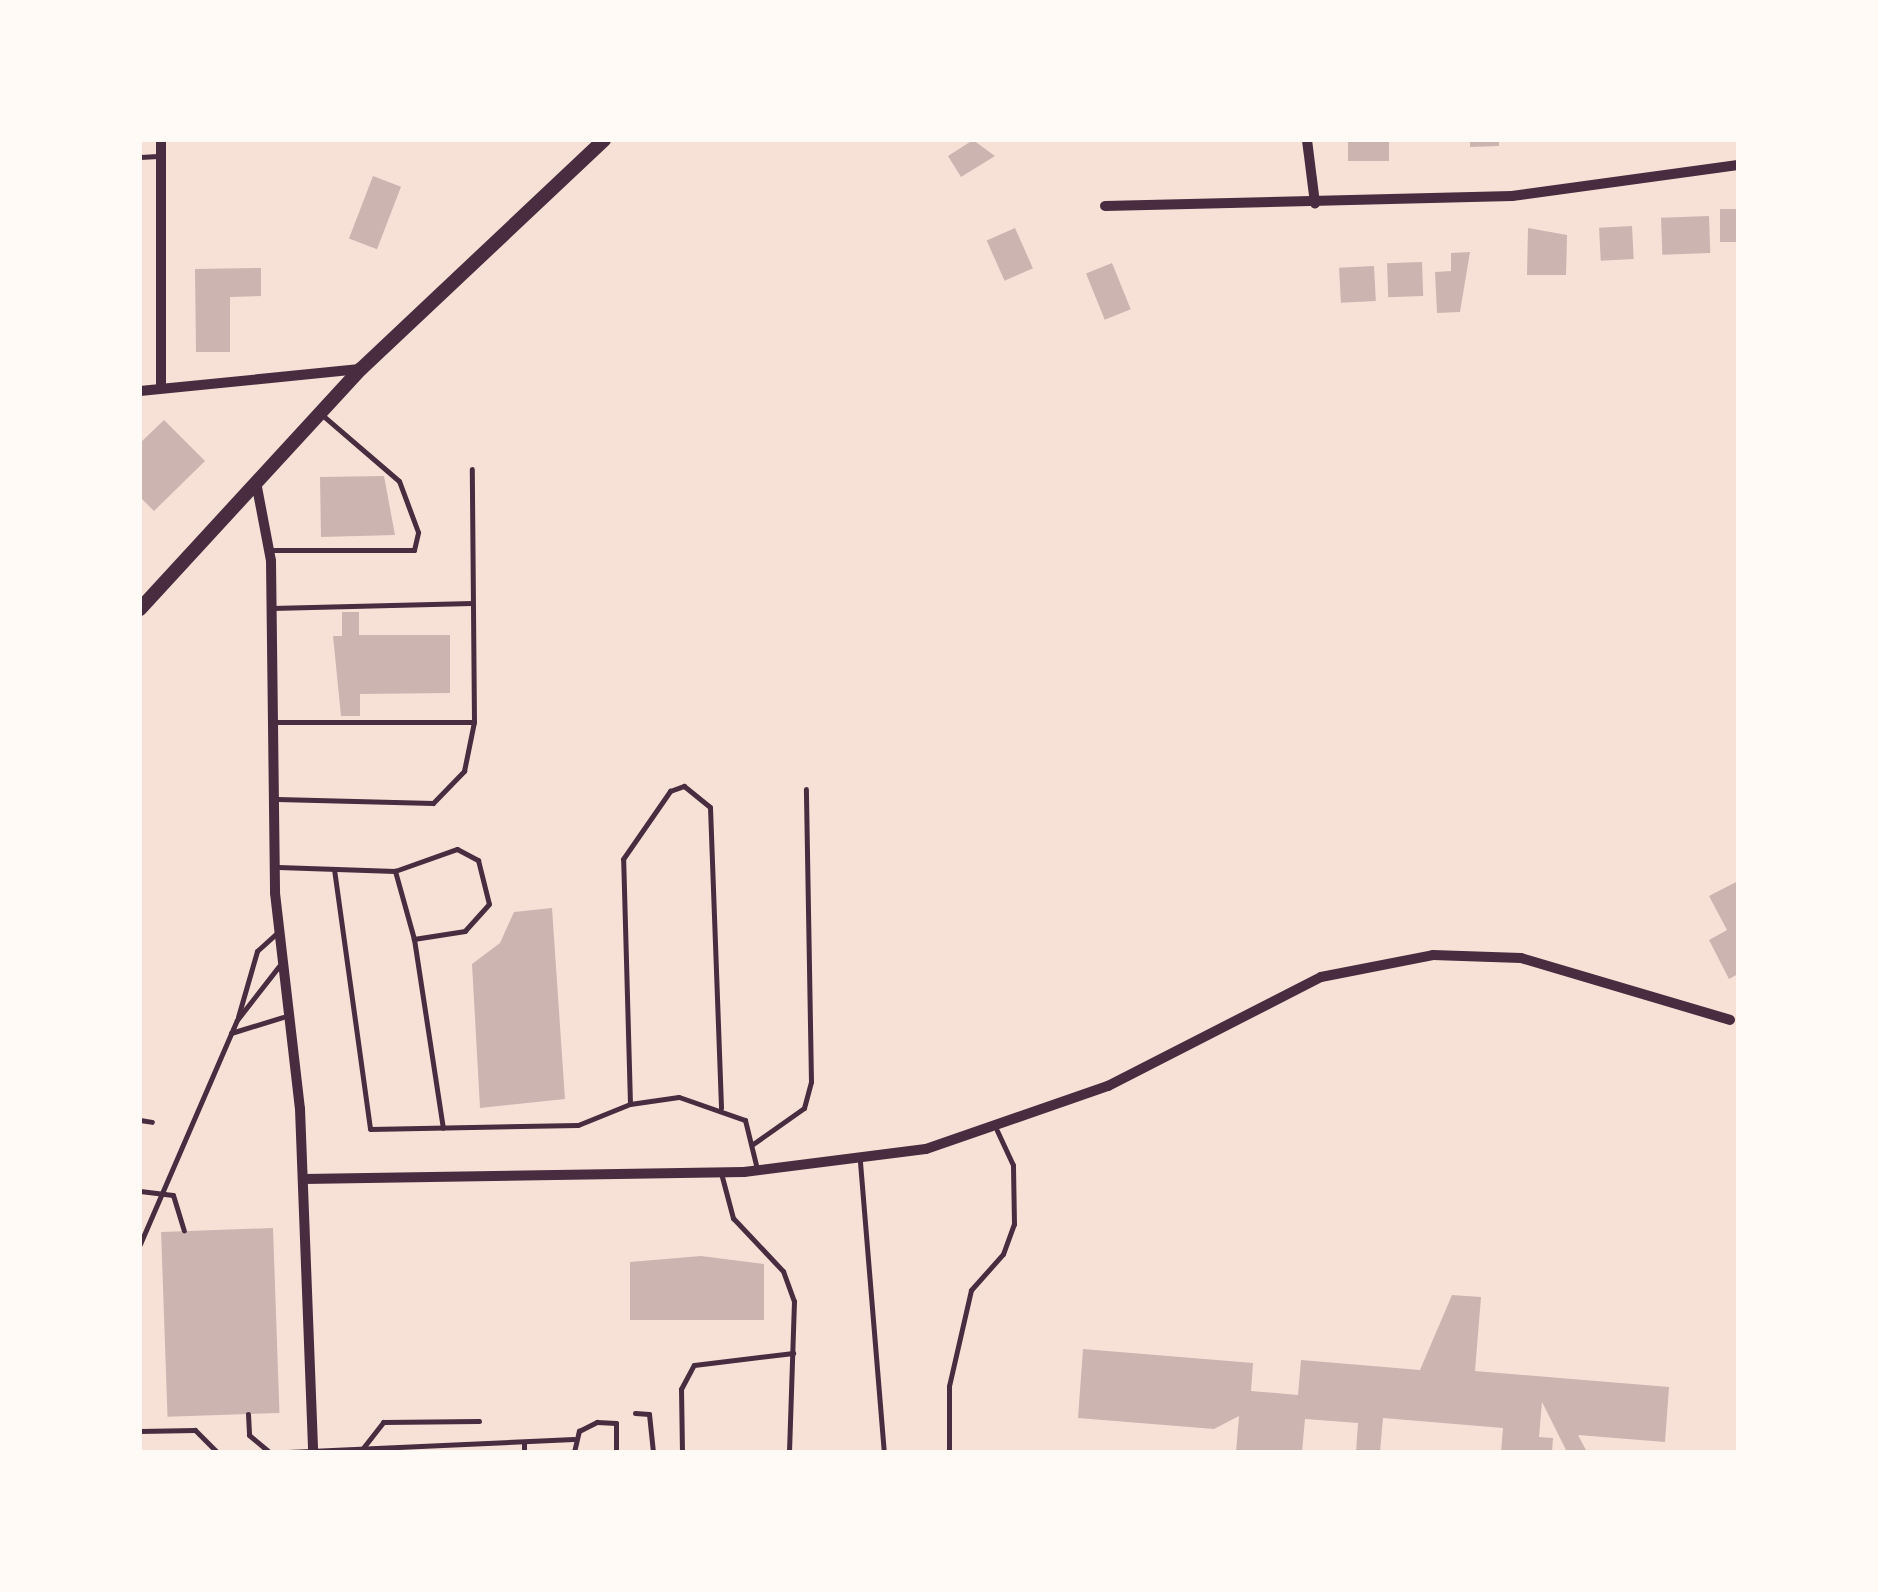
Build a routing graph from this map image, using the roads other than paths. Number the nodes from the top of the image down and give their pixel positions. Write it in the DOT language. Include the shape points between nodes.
graph roads {
  1 [pos="161,140"];
  2 [pos="604,140"];
  3 [pos="1307,140"];
  4 [pos="140,156"];
  5 [pos="161,156"];
  6 [pos="1738,166"];
  7 [pos="1315,202"];
  8 [pos="1105,206"];
  9 [pos="361,369"];
  10 [pos="161,388"];
  11 [pos="140,390"];
  12 [pos="321,414"];
  13 [pos="472,469"];
  14 [pos="256,482"];
  15 [pos="269,550"];
  16 [pos="472,603"];
  17 [pos="272,608"];
  18 [pos="140,609"];
  19 [pos="272,722"];
  20 [pos="474,722"];
  21 [pos="806,789"];
  22 [pos="274,799"];
  23 [pos="274,867"];
  24 [pos="334,869"];
  25 [pos="395,871"];
  26 [pos="277,933"];
  27 [pos="414,939"];
  28 [pos="278,966"];
  29 [pos="283,1018"];
  30 [pos="237,1020"];
  31 [pos="1735,1021"];
  32 [pos="232,1032"];
  33 [pos="630,1104"];
  34 [pos="720,1108"];
  35 [pos="140,1120"];
  36 [pos="152,1122"];
  37 [pos="443,1128"];
  38 [pos="997,1130"];
  39 [pos="753,1144"];
  40 [pos="860,1162"];
  41 [pos="757,1172"];
  42 [pos="721,1173"];
  43 [pos="304,1179"];
  44 [pos="140,1191"];
  45 [pos="160,1195"];
  46 [pos="184,1230"];
  47 [pos="140,1244"];
  48 [pos="792,1354"];
  49 [pos="248,1414"];
  50 [pos="635,1414"];
  51 [pos="480,1420"];
  52 [pos="140,1430"];
  53 [pos="574,1439"];
  54 [pos="524,1442"];
  55 [pos="363,1448"];
  56 [pos="312,1449"];
  57 [pos="217,1452"];
  58 [pos="269,1452"];
  59 [pos="288,1452"];
  60 [pos="524,1452"];
  61 [pos="574,1452"];
  62 [pos="616,1452"];
  63 [pos="653,1452"];
  64 [pos="682,1452"];
  65 [pos="790,1452"];
  66 [pos="884,1452"];
  67 [pos="948,1452"];
  1 -- 5 [label="street"];
  2 -- 9 [label="main road"];
  3 -- 7 [label="street"];
  4 -- 5 [label="lane"];
  5 -- 10 [label="street"];
  6 -- 7 [label="street" via="1512,196"];
  7 -- 8 [label="street"];
  9 -- 10 [label="street"];
  9 -- 12 [label="main road"];
  10 -- 11 [label="street"];
  12 -- 14 [label="main road"];
  12 -- 15 [label="lane" via="398,480 418,532 414,550"];
  13 -- 16 [label="lane"];
  14 -- 15 [label="street"];
  14 -- 18 [label="main road"];
  15 -- 17 [label="street"];
  16 -- 17 [label="lane"];
  16 -- 20 [label="lane"];
  17 -- 19 [label="street"];
  19 -- 20 [label="lane"];
  19 -- 22 [label="street"];
  20 -- 22 [label="lane" via="464,772 433,802"];
  21 -- 39 [label="lane" via="811,1082 804,1108"];
  22 -- 23 [label="street"];
  23 -- 24 [label="lane"];
  23 -- 26 [label="street"];
  24 -- 25 [label="lane"];
  24 -- 37 [label="lane" via="370,1129"];
  25 -- 27 [label="lane"];
  25 -- 27 [label="lane" via="457,849 489,878 481,920"];
  26 -- 28 [label="street"];
  26 -- 30 [label="lane" via="257,951"];
  27 -- 37 [label="lane"];
  28 -- 29 [label="street"];
  28 -- 30 [label="lane"];
  29 -- 32 [label="lane"];
  29 -- 43 [label="street"];
  30 -- 32 [label="lane"];
  31 -- 38 [label="street" via="1520,958 1380,962 1254,1005 1108,1086"];
  32 -- 45 [label="lane"];
  33 -- 34 [label="lane" via="679,1097"];
  33 -- 34 [label="lane" via="623,860 670,791 684,786 710,807"];
  33 -- 37 [label="lane" via="578,1126"];
  34 -- 39 [label="lane" via="744,1120"];
  35 -- 36 [label="lane"];
  38 -- 40 [label="street"];
  38 -- 67 [label="lane" via="1013,1165 1014,1224 1003,1254 970,1290 950,1386"];
  39 -- 41 [label="lane"];
  40 -- 41 [label="street"];
  40 -- 66 [label="lane"];
  41 -- 42 [label="street"];
  42 -- 43 [label="street"];
  42 -- 48 [label="lane" via="733,1218 783,1270 794,1301"];
  43 -- 56 [label="street"];
  44 -- 45 [label="lane"];
  45 -- 46 [label="lane" via="173,1195"];
  45 -- 47 [label="lane"];
  48 -- 64 [label="lane" via="694,1365 681,1389"];
  48 -- 65 [label="lane"];
  49 -- 58 [label="lane" via="250,1436"];
  50 -- 63 [label="lane" via="649,1414"];
  51 -- 55 [label="lane" via="383,1422"];
  52 -- 57 [label="lane" via="196,1430"];
  53 -- 54 [label="lane"];
  53 -- 61 [label="lane"];
  53 -- 62 [label="lane" via="598,1422 616,1423"];
  54 -- 55 [label="lane"];
  54 -- 60 [label="lane"];
  55 -- 56 [label="lane"];
  56 -- 59 [label="lane"];
}
